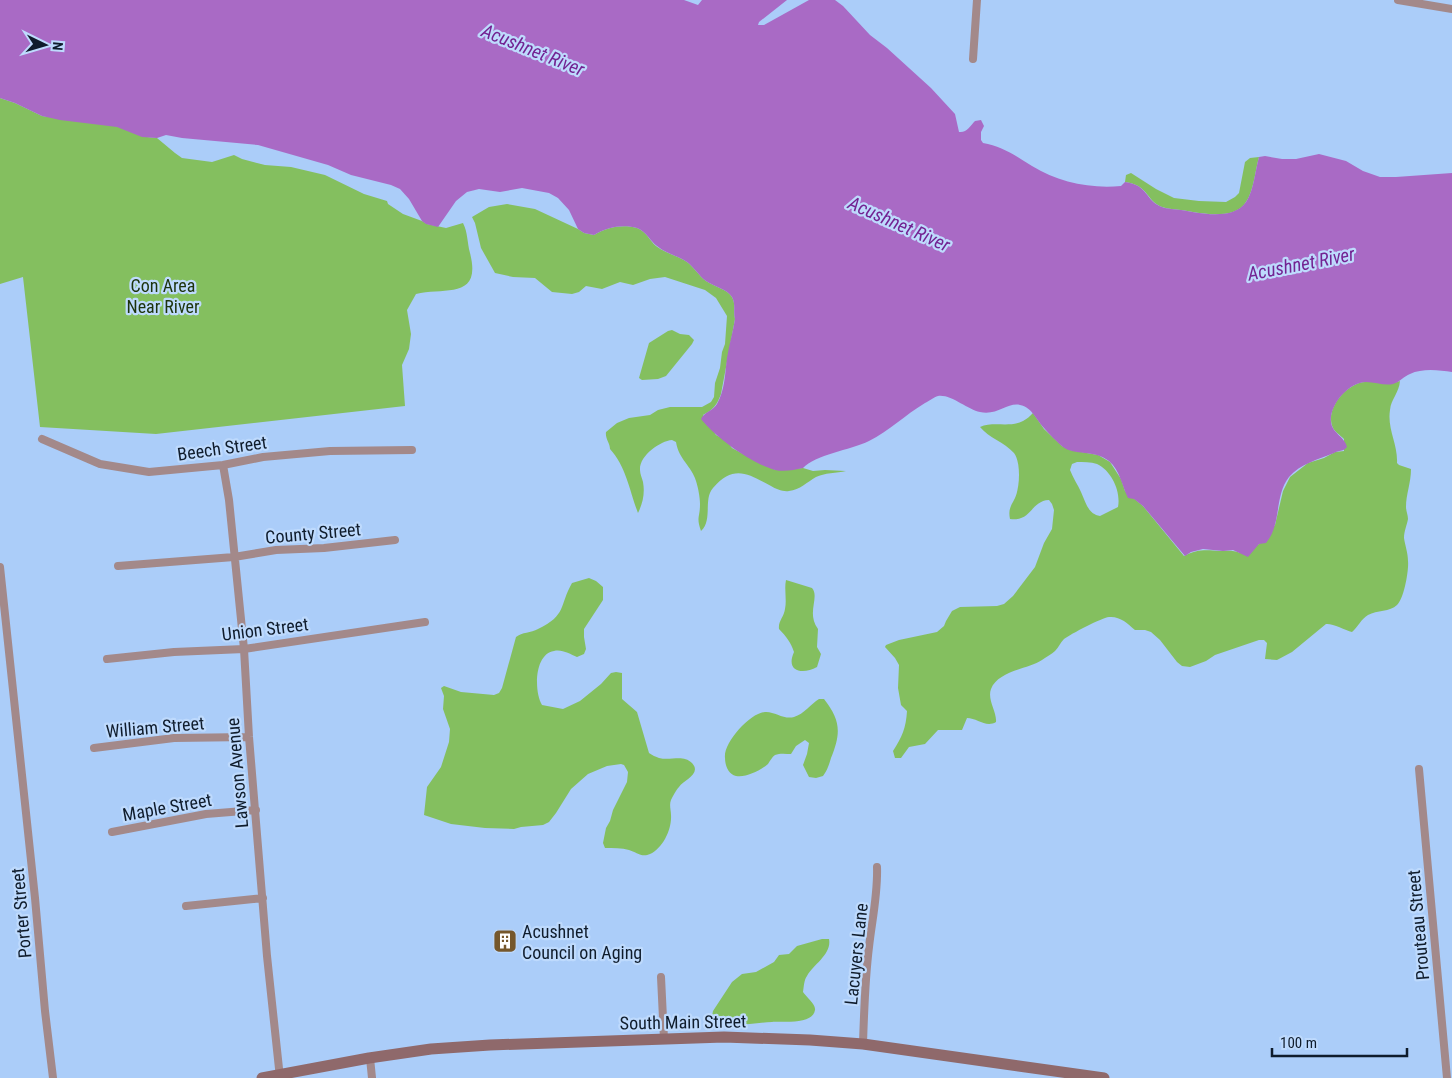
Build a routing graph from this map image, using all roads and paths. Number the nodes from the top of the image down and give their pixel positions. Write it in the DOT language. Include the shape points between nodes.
graph roads {
  1 [pos="977,0"];
  2 [pos="1398,0"];
  3 [pos="1452,9"];
  4 [pos="973,59"];
  5 [pos="42,439"];
  6 [pos="412,450"];
  7 [pos="223,465"];
  8 [pos="394,540"];
  9 [pos="234,558"];
  10 [pos="118,566"];
  11 [pos="0,567"];
  12 [pos="0,578"];
  13 [pos="425,622"];
  14 [pos="244,649"];
  15 [pos="107,659"];
  16 [pos="249,737"];
  17 [pos="94,748"];
  18 [pos="1419,769"];
  19 [pos="256,810"];
  20 [pos="112,832"];
  21 [pos="877,867"];
  22 [pos="262,898"];
  23 [pos="186,906"];
  24 [pos="662,978"];
  25 [pos="664,1039"];
  26 [pos="863,1044"];
  27 [pos="370,1058"];
  28 [pos="280,1076"];
  29 [pos="53,1078"];
  30 [pos="262,1078"];
  31 [pos="372,1078"];
  32 [pos="1104,1078"];
  33 [pos="1447,1078"];
  1 -- 4 [label="street"];
  2 -- 3 [label="street"];
  5 -- 7 [label="street, Beech Street" via="100,464 149,472"];
  6 -- 7 [label="street, Beech Street" via="330,450"];
  7 -- 9 [label="street, Lawson Avenue"];
  8 -- 9 [label="street, County Street" via="276,550"];
  9 -- 10 [label="street, County Street"];
  9 -- 14 [label="street, Lawson Avenue"];
  11 -- 12 [label="street, Porter Street"];
  12 -- 29 [label="street, Porter Street"];
  13 -- 14 [label="street, Union Street"];
  14 -- 15 [label="street, Union Street"];
  14 -- 16 [label="street, Lawson Avenue"];
  16 -- 17 [label="street, William Street" via="174,738"];
  16 -- 19 [label="street, Lawson Avenue"];
  18 -- 33 [label="street, Prouteau Street"];
  19 -- 20 [label="street, Maple Street" via="206,814"];
  19 -- 22 [label="street, Lawson Avenue"];
  21 -- 26 [label="street, Lacuyers Lane" via="878,888 869,943"];
  22 -- 23 [label="street"];
  22 -- 28 [label="street, Lawson Avenue"];
  24 -- 25 [label="street"];
  25 -- 26 [label="main road, South Main Street" via="765,1038"];
  25 -- 27 [label="main road, South Main Street" via="464,1047"];
  26 -- 32 [label="main road, South Main Street"];
  27 -- 28 [label="main road, South Main Street"];
  27 -- 31 [label="street"];
  28 -- 30 [label="main road, South Main Street"];
}
